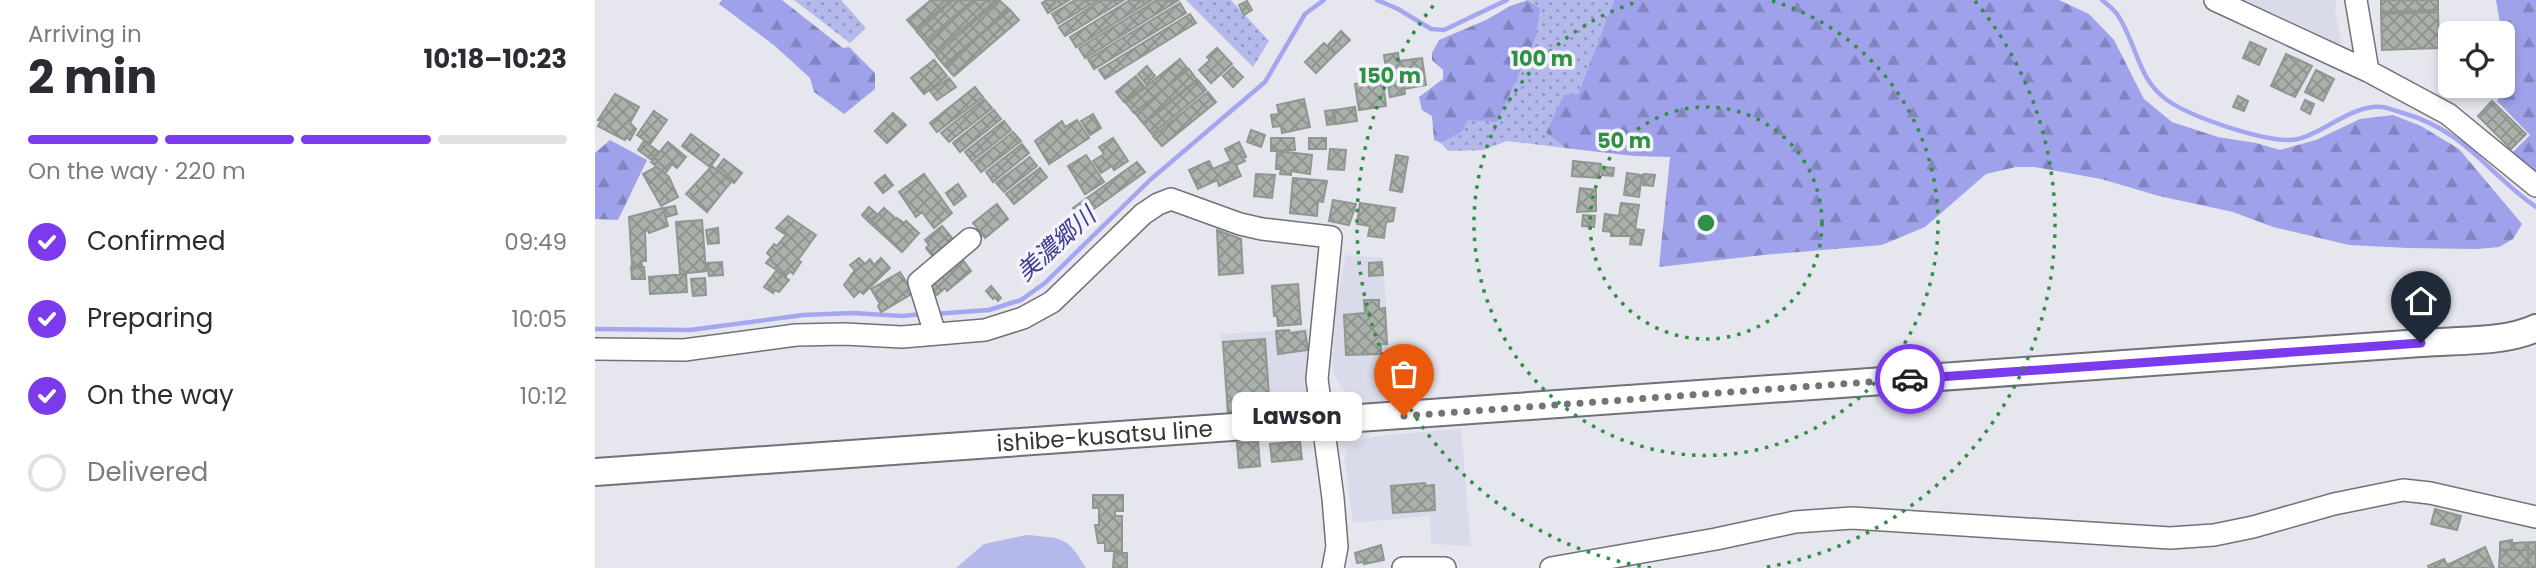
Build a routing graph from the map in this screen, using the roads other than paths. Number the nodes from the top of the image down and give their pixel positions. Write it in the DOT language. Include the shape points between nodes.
graph roads {
  1 [pos="2215,0"];
  2 [pos="2356,0"];
  3 [pos="2368,71"];
  4 [pos="2536,186"];
  5 [pos="969,239"];
  6 [pos="930,321"];
  7 [pos="2536,328"];
  8 [pos="595,349"];
  9 [pos="1324,422"];
  10 [pos="595,472"];
  11 [pos="2536,517"];
  12 [pos="1333,568"];
  13 [pos="1403,568"];
  14 [pos="1445,568"];
  15 [pos="1551,568"];
  1 -- 3 [label="street"];
  2 -- 3 [label="street"];
  3 -- 4 [label="street" via="2455,118"];
  5 -- 6 [label="street" via="919,282"];
  6 -- 8 [label="street" via="902,337 796,335 684,350"];
  6 -- 9 [label="street" via="985,330 1023,318 1052,302 1171,191 1251,227 1331,237 1317,379"];
  7 -- 9 [label="main road, ishibe-kusatsu line" via="2506,336 2421,343"];
  9 -- 10 [label="main road, ishibe-kusatsu line"];
  9 -- 12 [label="street" via="1337,547"];
  11 -- 15 [label="street" via="2403,490 2214,535 2169,538 1852,518 1795,522"];
  13 -- 14 [label="street"];
}
